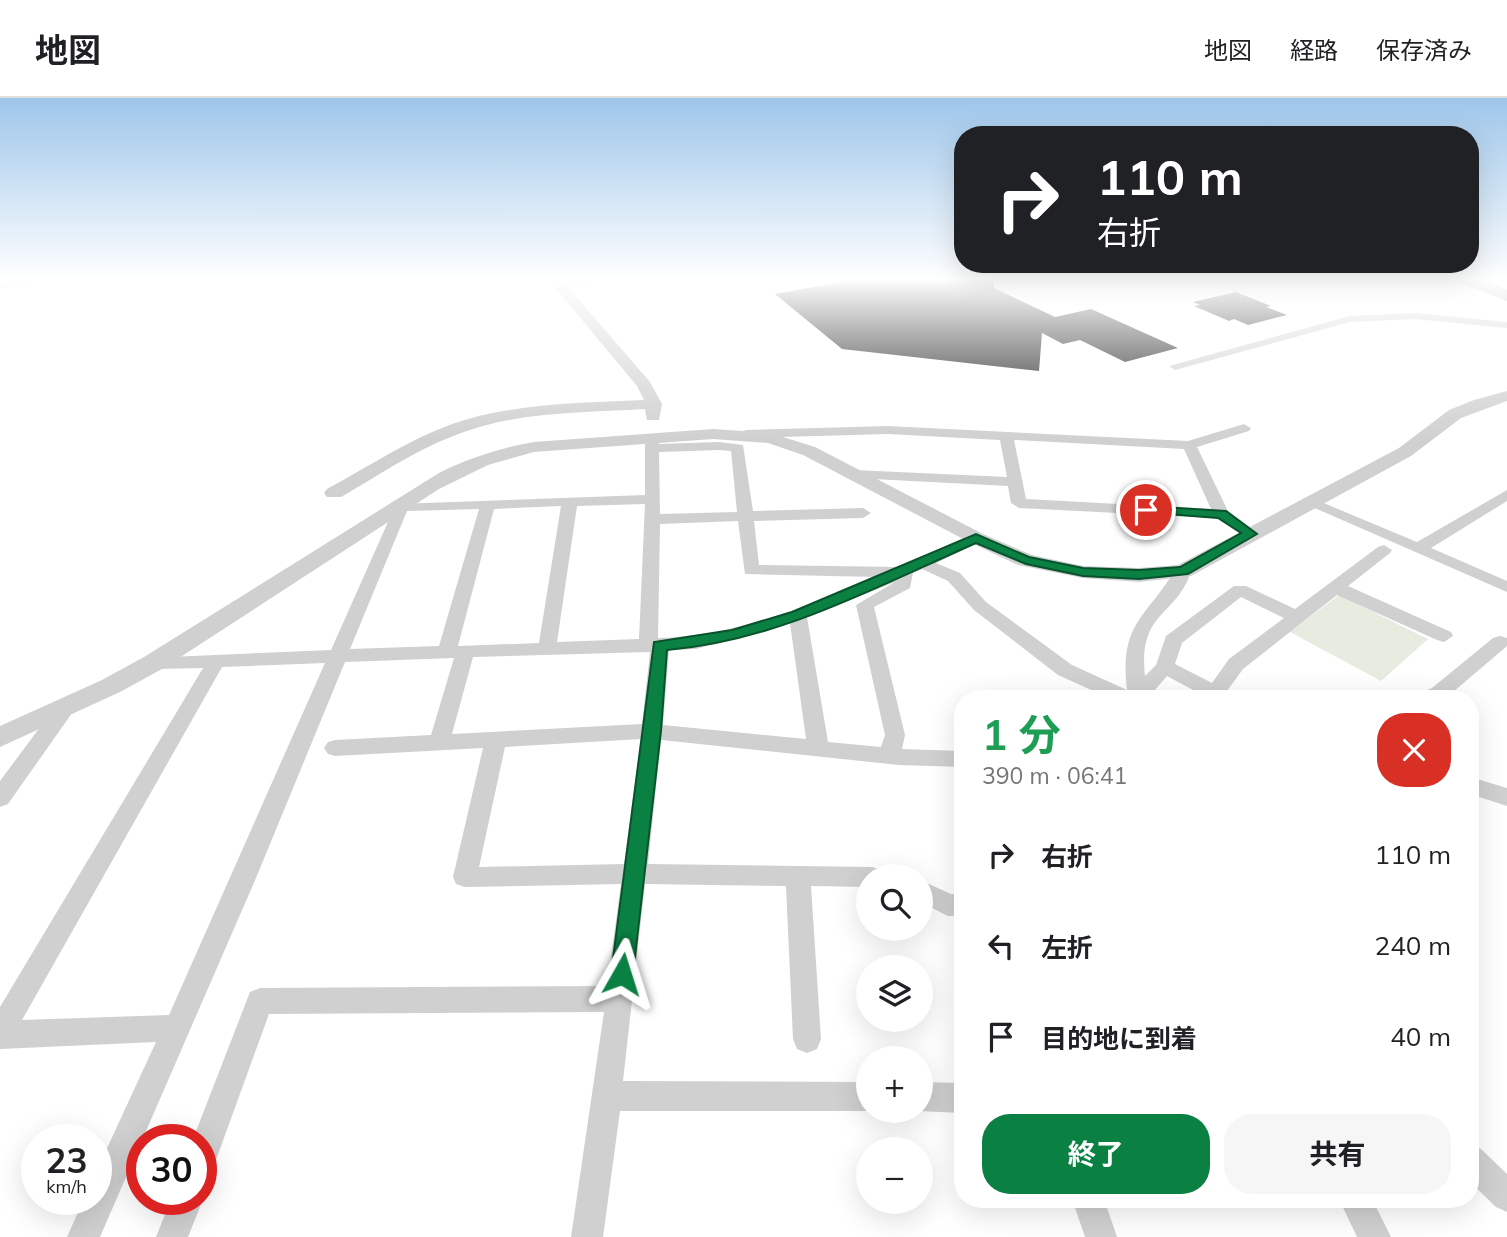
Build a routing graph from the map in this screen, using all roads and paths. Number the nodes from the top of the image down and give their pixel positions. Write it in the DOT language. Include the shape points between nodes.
graph roads {
  1 [pos="600,333"];
  2 [pos="1300,333"];
  3 [pos="1175,366"];
  4 [pos="1507,396"];
  5 [pos="654,404"];
  6 [pos="1244,428"];
  7 [pos="746,435"];
  8 [pos="1006,436"];
  9 [pos="652,443"];
  10 [pos="1189,446"];
  11 [pos="854,474"];
  12 [pos="1015,482"];
  13 [pos="334,493"];
  14 [pos="1507,495"];
  15 [pos="653,499"];
  16 [pos="570,501"];
  17 [pos="1309,502"];
  18 [pos="488,504"];
  19 [pos="401,507"];
  20 [pos="863,513"];
  21 [pos="1222,514"];
  22 [pos="745,516"];
  23 [pos="653,519"];
  24 [pos="1250,534"];
  25 [pos="976,538"];
  26 [pos="1418,549"];
  27 [pos="1384,550"];
  28 [pos="922,563"];
  29 [pos="1183,571"];
  30 [pos="904,572"];
  31 [pos="1335,587"];
  32 [pos="1507,587"];
  33 [pos="798,616"];
  34 [pos="1297,617"];
  35 [pos="1444,636"];
  36 [pos="1500,642"];
  37 [pos="654,646"];
  38 [pos="547,649"];
  39 [pos="456,652"];
  40 [pos="338,657"];
  41 [pos="216,661"];
  42 [pos="153,663"];
  43 [pos="1165,667"];
  44 [pos="1116,690"];
  45 [pos="1134,690"];
  46 [pos="1141,690"];
  47 [pos="1210,690"];
  48 [pos="1223,690"];
  49 [pos="1444,690"];
  50 [pos="65,708"];
  51 [pos="653,731"];
  52 [pos="0,737"];
  53 [pos="496,739"];
  54 [pos="440,741"];
  55 [pos="335,748"];
  56 [pos="818,748"];
  57 [pos="889,756"];
  58 [pos="954,759"];
  59 [pos="1479,788"];
  60 [pos="1507,797"];
  61 [pos="0,798"];
  62 [pos="634,874"];
  63 [pos="798,875"];
  64 [pos="856,877"];
  65 [pos="933,897"];
  66 [pos="954,905"];
  67 [pos="620,999"];
  68 [pos="177,1028"];
  69 [pos="0,1034"];
  70 [pos="807,1039"];
  71 [pos="607,1096"];
  72 [pos="856,1097"];
  73 [pos="933,1097"];
  74 [pos="954,1098"];
  75 [pos="214,1124"];
  76 [pos="1479,1169"];
  77 [pos="1507,1196"];
  78 [pos="1091,1208"];
  79 [pos="1360,1208"];
  80 [pos="181,1215"];
  81 [pos="83,1237"];
  82 [pos="172,1237"];
  83 [pos="587,1237"];
  84 [pos="1101,1237"];
  85 [pos="1375,1237"];
  1 -- 5 [label="street" via="644,385"];
  2 -- 3 [label="street"];
  4 -- 17 [label="street" via="1455,414 1405,452"];
  5 -- 9 [label="street"];
  5 -- 13 [label="street" via="545,411 457,428"];
  6 -- 10 [label="street"];
  7 -- 8 [label="street" via="888,430"];
  7 -- 9 [label="street"];
  7 -- 11 [label="street" via="789,443"];
  8 -- 10 [label="street"];
  8 -- 12 [label="street"];
  9 -- 15 [label="street"];
  9 -- 19 [label="street" via="534,447 485,457"];
  9 -- 22 [label="street" via="738,448"];
  10 -- 21 [label="street"];
  11 -- 12 [label="street"];
  11 -- 25 [label="street"];
  12 -- 21 [label="street" via="1019,503"];
  14 -- 26 [label="street"];
  15 -- 16 [label="street"];
  15 -- 23 [label="street"];
  16 -- 18 [label="street"];
  16 -- 38 [label="street"];
  17 -- 24 [label="street"];
  17 -- 26 [label="street"];
  18 -- 19 [label="street"];
  18 -- 39 [label="street"];
  19 -- 40 [label="street"];
  19 -- 42 [label="street"];
  20 -- 22 [label="street"];
  21 -- 24 [label="street"];
  22 -- 23 [label="street"];
  22 -- 30 [label="street" via="751,570"];
  23 -- 37 [label="street"];
  24 -- 29 [label="street"];
  25 -- 28 [label="street"];
  25 -- 29 [label="street" via="1026,560 1083,572 1139,575"];
  26 -- 32 [label="street"];
  27 -- 31 [label="street"];
  28 -- 30 [label="street"];
  28 -- 44 [label="street" via="954,577 980,606 1065,670"];
  29 -- 45 [label="street" via="1180,582 1135,638"];
  30 -- 33 [label="street"];
  30 -- 57 [label="street" via="904,584 865,605 895,735"];
  31 -- 34 [label="street"];
  31 -- 35 [label="street"];
  33 -- 37 [label="street" via="696,643"];
  33 -- 56 [label="street"];
  34 -- 43 [label="street" via="1240,590 1172,640"];
  34 -- 48 [label="street" via="1236,664"];
  36 -- 49 [label="street"];
  37 -- 38 [label="street"];
  37 -- 51 [label="street"];
  38 -- 39 [label="street"];
  39 -- 40 [label="street"];
  39 -- 54 [label="street"];
  40 -- 41 [label="street"];
  40 -- 68 [label="street"];
  41 -- 42 [label="street"];
  41 -- 69 [label="street"];
  42 -- 50 [label="street"];
  43 -- 46 [label="street"];
  43 -- 47 [label="street"];
  50 -- 52 [label="street"];
  50 -- 61 [label="street"];
  51 -- 53 [label="street"];
  51 -- 56 [label="street"];
  51 -- 62 [label="street"];
  53 -- 54 [label="street"];
  53 -- 62 [label="street" via="465,877"];
  54 -- 55 [label="street"];
  56 -- 57 [label="street"];
  57 -- 58 [label="street"];
  59 -- 60 [label="street"];
  62 -- 63 [label="street"];
  62 -- 67 [label="street"];
  63 -- 64 [label="street"];
  63 -- 70 [label="street"];
  65 -- 66 [label="street"];
  67 -- 71 [label="street"];
  67 -- 75 [label="street" via="260,1001"];
  68 -- 69 [label="street"];
  68 -- 81 [label="street"];
  71 -- 72 [label="street"];
  71 -- 83 [label="street"];
  73 -- 74 [label="street"];
  76 -- 77 [label="street"];
  78 -- 84 [label="street"];
  79 -- 85 [label="street"];
  80 -- 82 [label="street"];
}
